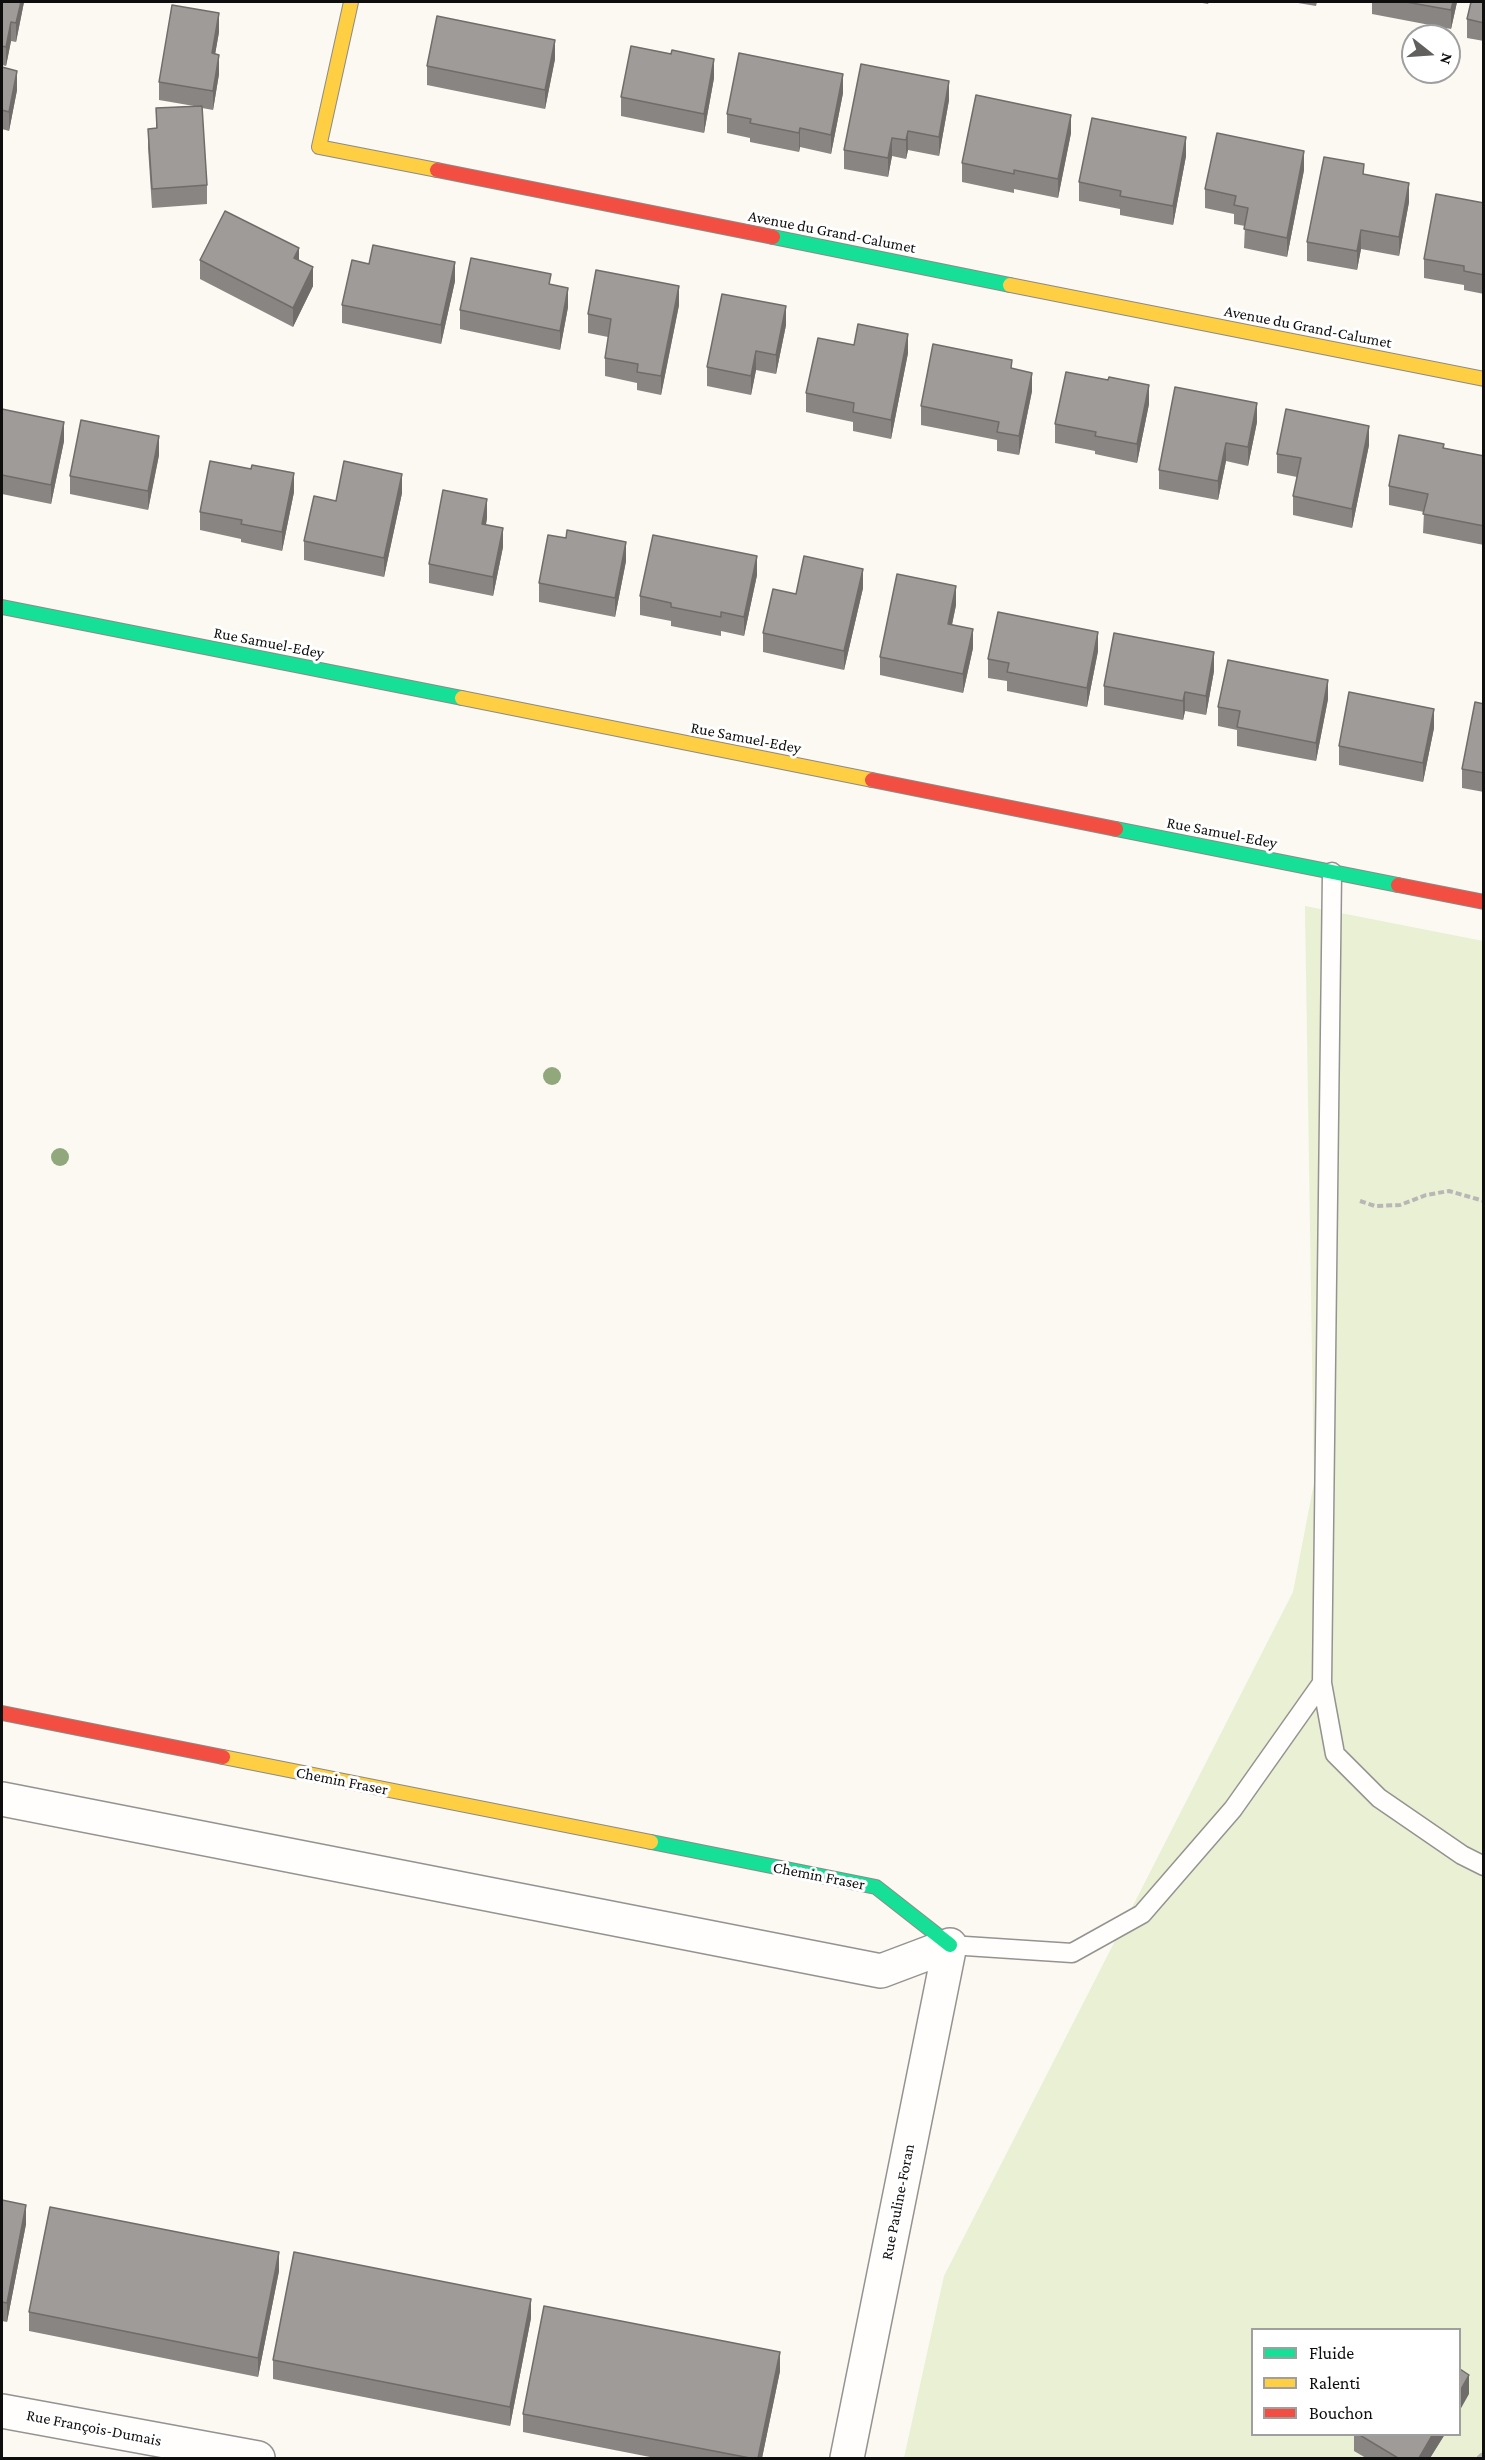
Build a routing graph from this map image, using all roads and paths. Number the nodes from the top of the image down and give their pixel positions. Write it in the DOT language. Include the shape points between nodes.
graph roads {
  1 [pos="351,2"];
  2 [pos="1484,379"];
  3 [pos="2,607"];
  4 [pos="1332,872"];
  5 [pos="1484,902"];
  6 [pos="1328,1191"];
  7 [pos="1484,1201"];
  8 [pos="1322,1683"];
  9 [pos="2,1713"];
  10 [pos="2,1799"];
  11 [pos="1484,1866"];
  12 [pos="950,1945"];
  13 [pos="2,2410"];
  14 [pos="1484,2452"];
  15 [pos="258,2458"];
  16 [pos="847,2458"];
  17 [pos="1478,2458"];
  1 -- 2 [label="street, Avenue du Grand-Calumet" via="319,147"];
  3 -- 4 [label="street, Rue Samuel-Edey"];
  4 -- 5 [label="street, Rue Samuel-Edey"];
  4 -- 6 [label="lane"];
  6 -- 7 [label="path" via="1375,1206 1400,1205 1449,1191"];
  6 -- 8 [label="lane"];
  8 -- 11 [label="lane" via="1335,1754 1379,1798"];
  8 -- 12 [label="lane" via="1233,1809 1142,1914 1072,1953"];
  9 -- 12 [label="street, Chemin Fraser" via="876,1887"];
  10 -- 12 [label="street" via="881,1971"];
  12 -- 16 [label="street, Rue Pauline-Foran"];
  13 -- 15 [label="street, Rue François-Dumais"];
  14 -- 17 [label="path"];
}
